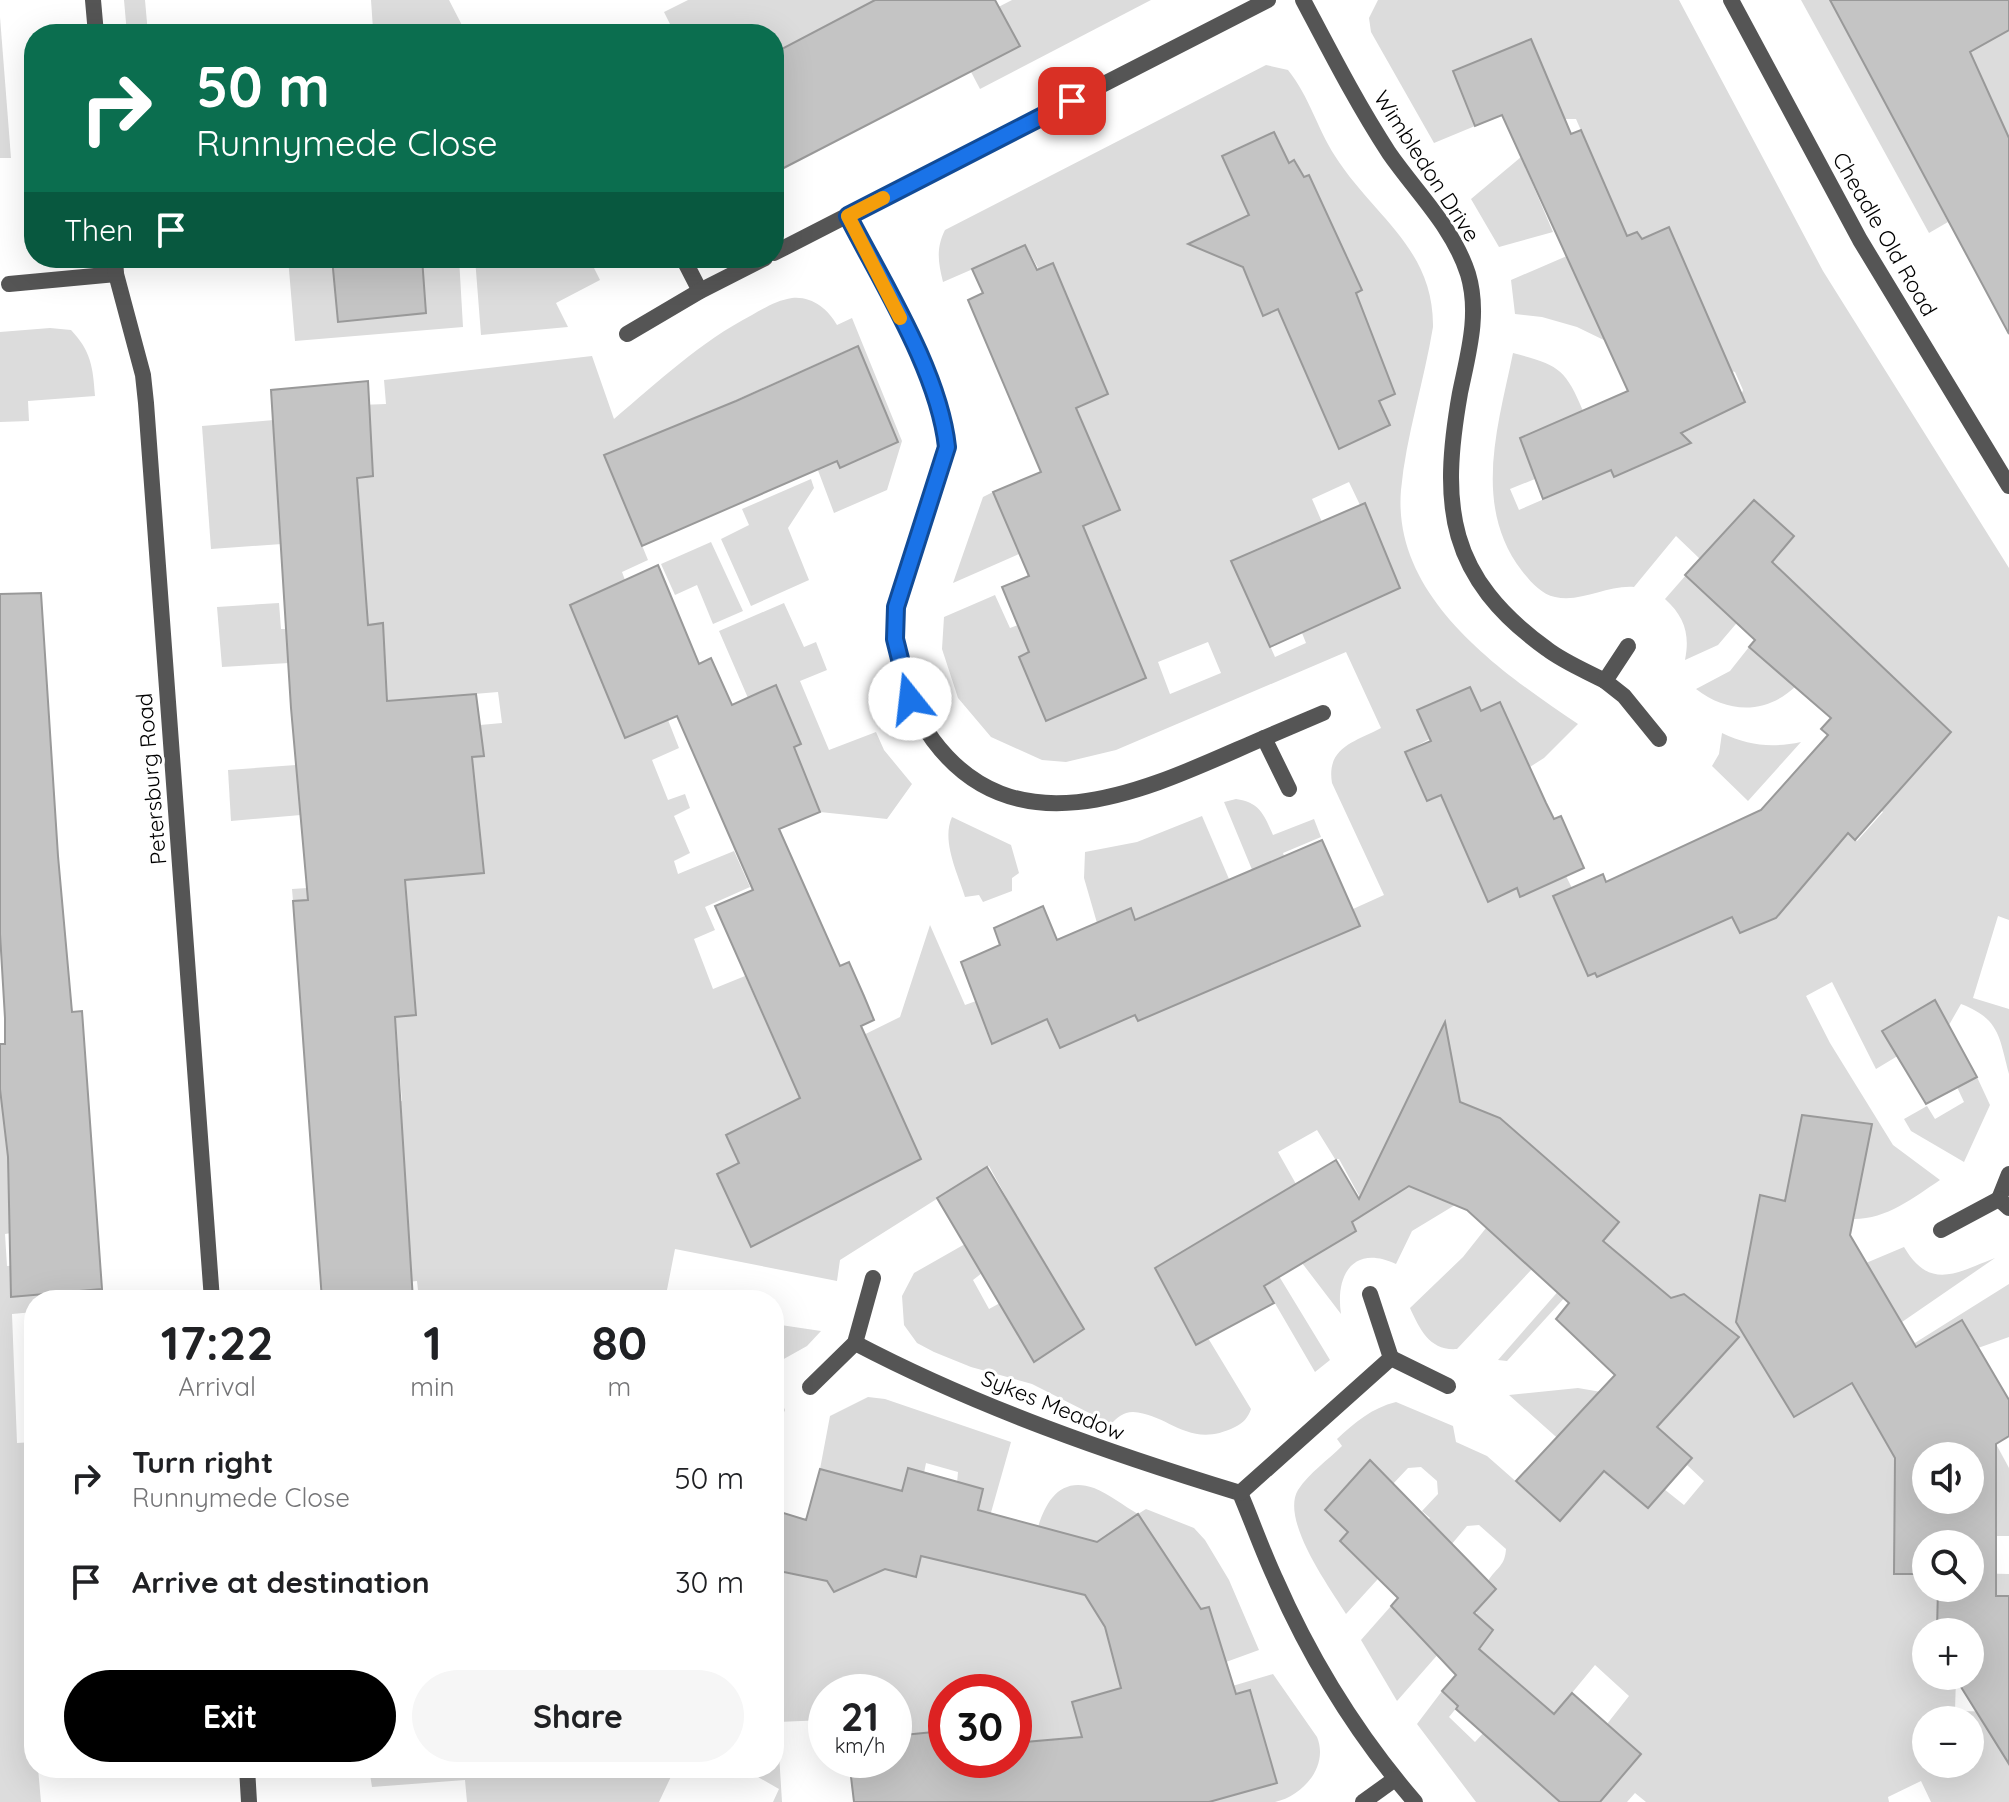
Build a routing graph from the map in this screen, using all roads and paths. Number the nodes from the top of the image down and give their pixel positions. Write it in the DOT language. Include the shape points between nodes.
graph roads {
  1 [pos="93,0"];
  2 [pos="1268,0"];
  3 [pos="1303,0"];
  4 [pos="1731,0"];
  5 [pos="95,24"];
  6 [pos="848,216"];
  7 [pos="784,248"];
  8 [pos="104,268"];
  9 [pos="116,268"];
  10 [pos="688,268"];
  11 [pos="745,268"];
  12 [pos="9,284"];
  13 [pos="700,291"];
  14 [pos="627,334"];
  15 [pos="2009,486"];
  16 [pos="1628,646"];
  17 [pos="1605,681"];
  18 [pos="1323,713"];
  19 [pos="1264,738"];
  20 [pos="1659,739"];
  21 [pos="1289,789"];
  22 [pos="2009,1174"];
  23 [pos="2004,1204"];
  24 [pos="1941,1230"];
  25 [pos="873,1278"];
  26 [pos="211,1290"];
  27 [pos="1370,1294"];
  28 [pos="855,1343"];
  29 [pos="1391,1358"];
  30 [pos="1448,1386"];
  31 [pos="810,1387"];
  32 [pos="1240,1493"];
  33 [pos="248,1778"];
  34 [pos="1395,1779"];
  35 [pos="249,1802"];
  36 [pos="1363,1802"];
  37 [pos="1415,1802"];
  1 -- 5 [label="street"];
  2 -- 6 [label="street"];
  3 -- 17 [label="street, Wimbledon Drive" via="1389,152 1451,235 1468,274 1473,331 1449,481 1452,512 1468,563 1506,612 1547,649"];
  4 -- 15 [label="street, Cheadle Old Road" via="1860,240"];
  6 -- 7 [label="street"];
  6 -- 19 [label="street" via="928,376 944,420 947,447 896,607 895,639 918,720 944,755 978,783 1008,796 1084,804 1140,789"];
  8 -- 12 [label="street"];
  9 -- 26 [label="street, Petersburg Road" via="146,403"];
  10 -- 13 [label="street"];
  11 -- 13 [label="street"];
  13 -- 14 [label="street"];
  16 -- 17 [label="street"];
  17 -- 20 [label="street, Wimbledon Drive"];
  18 -- 19 [label="street"];
  19 -- 21 [label="street"];
  22 -- 23 [label="street"];
  23 -- 24 [label="street"];
  25 -- 28 [label="street"];
  27 -- 29 [label="street"];
  28 -- 31 [label="street"];
  28 -- 32 [label="street, Sykes Meadow" via="908,1370 1134,1461"];
  29 -- 30 [label="street"];
  29 -- 32 [label="street"];
  32 -- 34 [label="street" via="1275,1579 1332,1688"];
  33 -- 35 [label="street"];
  34 -- 36 [label="street"];
  34 -- 37 [label="street"];
}
